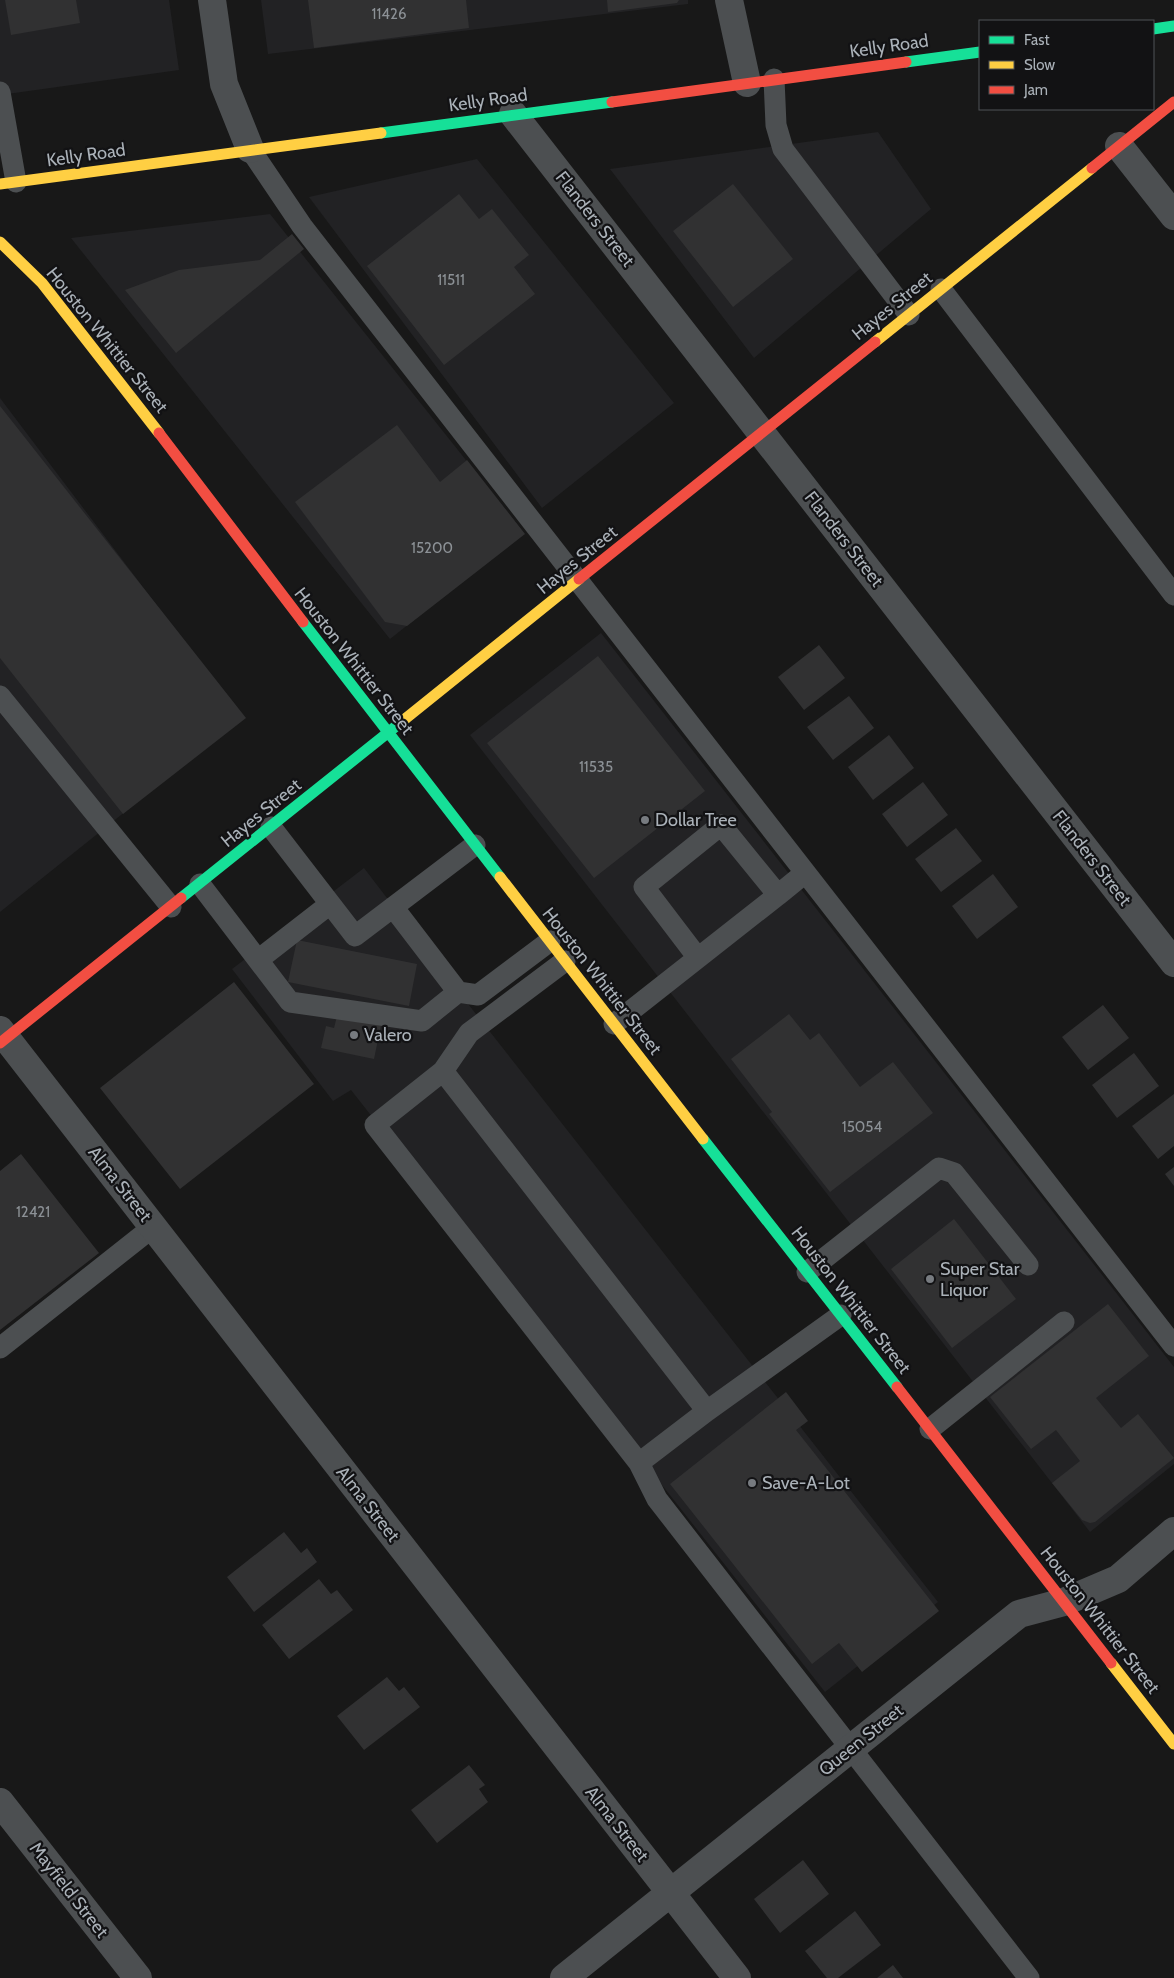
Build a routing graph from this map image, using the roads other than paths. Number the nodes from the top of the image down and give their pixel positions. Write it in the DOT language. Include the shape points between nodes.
graph roads {
  1 [pos="212,0"];
  2 [pos="729,0"];
  3 [pos="1174,26"];
  4 [pos="1154,29"];
  5 [pos="979,52"];
  6 [pos="774,80"];
  7 [pos="747,83"];
  8 [pos="0,92"];
  9 [pos="1174,102"];
  10 [pos="513,114"];
  11 [pos="1119,146"];
  12 [pos="250,149"];
  13 [pos="8,183"];
  14 [pos="1174,216"];
  15 [pos="0,242"];
  16 [pos="941,289"];
  17 [pos="909,315"];
  18 [pos="762,433"];
  19 [pos="578,581"];
  20 [pos="1174,595"];
  21 [pos="0,696"];
  22 [pos="388,734"];
  23 [pos="270,827"];
  24 [pos="475,844"];
  25 [pos="805,873"];
  26 [pos="200,884"];
  27 [pos="778,895"];
  28 [pos="330,904"];
  29 [pos="171,907"];
  30 [pos="393,907"];
  31 [pos="550,941"];
  32 [pos="698,958"];
  33 [pos="258,960"];
  34 [pos="565,961"];
  35 [pos="1174,963"];
  36 [pos="458,992"];
  37 [pos="614,1024"];
  38 [pos="2,1037"];
  39 [pos="443,1071"];
  40 [pos="153,1227"];
  41 [pos="1028,1264"];
  42 [pos="807,1272"];
  43 [pos="841,1315"];
  44 [pos="1064,1322"];
  45 [pos="1174,1346"];
  46 [pos="0,1348"];
  47 [pos="708,1411"];
  48 [pos="930,1429"];
  49 [pos="639,1463"];
  50 [pos="1174,1531"];
  51 [pos="1064,1602"];
  52 [pos="1174,1744"];
  53 [pos="851,1747"];
  54 [pos="0,1802"];
  55 [pos="670,1893"];
  56 [pos="138,1978"];
  57 [pos="564,1978"];
  58 [pos="737,1978"];
  59 [pos="1029,1978"];
  1 -- 12 [label="street" via="224,84"];
  2 -- 7 [label="street"];
  3 -- 4 [label="street"];
  5 -- 6 [label="street, Kelly Road"];
  6 -- 7 [label="street, Kelly Road"];
  6 -- 17 [label="lane" via="776,125 783,149"];
  7 -- 10 [label="street, Kelly Road"];
  8 -- 13 [label="lane"];
  9 -- 11 [label="street, Hayes Street"];
  10 -- 12 [label="street, Kelly Road"];
  10 -- 18 [label="street, Flanders Street"];
  11 -- 14 [label="street"];
  11 -- 16 [label="street, Hayes Street"];
  12 -- 13 [label="street, Kelly Road"];
  12 -- 19 [label="lane" via="302,226"];
  15 -- 22 [label="street, Houston Whittier Street" via="42,283 87,339"];
  16 -- 17 [label="street, Hayes Street"];
  16 -- 20 [label="lane"];
  17 -- 18 [label="street, Hayes Street"];
  18 -- 19 [label="street, Hayes Street"];
  18 -- 35 [label="street, Flanders Street"];
  19 -- 22 [label="street, Hayes Street"];
  19 -- 25 [label="lane"];
  21 -- 29 [label="lane"];
  22 -- 23 [label="street, Hayes Street"];
  22 -- 24 [label="street, Houston Whittier Street"];
  23 -- 26 [label="street, Hayes Street"];
  23 -- 28 [label="lane"];
  24 -- 30 [label="lane"];
  24 -- 31 [label="street, Houston Whittier Street"];
  25 -- 27 [label="lane"];
  25 -- 45 [label="lane"];
  26 -- 29 [label="street, Hayes Street"];
  26 -- 33 [label="lane"];
  27 -- 32 [label="lane"];
  27 -- 32 [label="lane" via="721,825 644,887"];
  28 -- 30 [label="lane" via="355,936"];
  28 -- 33 [label="lane"];
  29 -- 38 [label="street, Hayes Street"];
  30 -- 36 [label="lane"];
  31 -- 34 [label="street, Houston Whittier Street"];
  31 -- 36 [label="lane" via="478,995"];
  32 -- 37 [label="lane"];
  33 -- 36 [label="lane" via="290,1002 422,1021"];
  34 -- 37 [label="street, Houston Whittier Street"];
  34 -- 39 [label="lane" via="469,1033"];
  37 -- 42 [label="street, Houston Whittier Street"];
  38 -- 40 [label="street, Alma Street"];
  39 -- 47 [label="lane"];
  39 -- 49 [label="lane" via="375,1125"];
  40 -- 46 [label="lane"];
  40 -- 55 [label="street, Alma Street"];
  41 -- 42 [label="lane" via="954,1173 939,1168"];
  42 -- 43 [label="street, Houston Whittier Street"];
  43 -- 47 [label="lane"];
  43 -- 48 [label="street, Houston Whittier Street"];
  44 -- 48 [label="lane"];
  47 -- 49 [label="lane"];
  48 -- 51 [label="street, Houston Whittier Street"];
  49 -- 53 [label="lane" via="657,1499"];
  50 -- 51 [label="street, Queen Street" via="1118,1579"];
  51 -- 52 [label="street, Houston Whittier Street"];
  51 -- 53 [label="street, Queen Street" via="1019,1614"];
  53 -- 55 [label="street, Queen Street"];
  53 -- 59 [label="lane"];
  54 -- 56 [label="street, Mayfield Street"];
  55 -- 57 [label="street, Queen Street"];
  55 -- 58 [label="street, Alma Street"];
}
